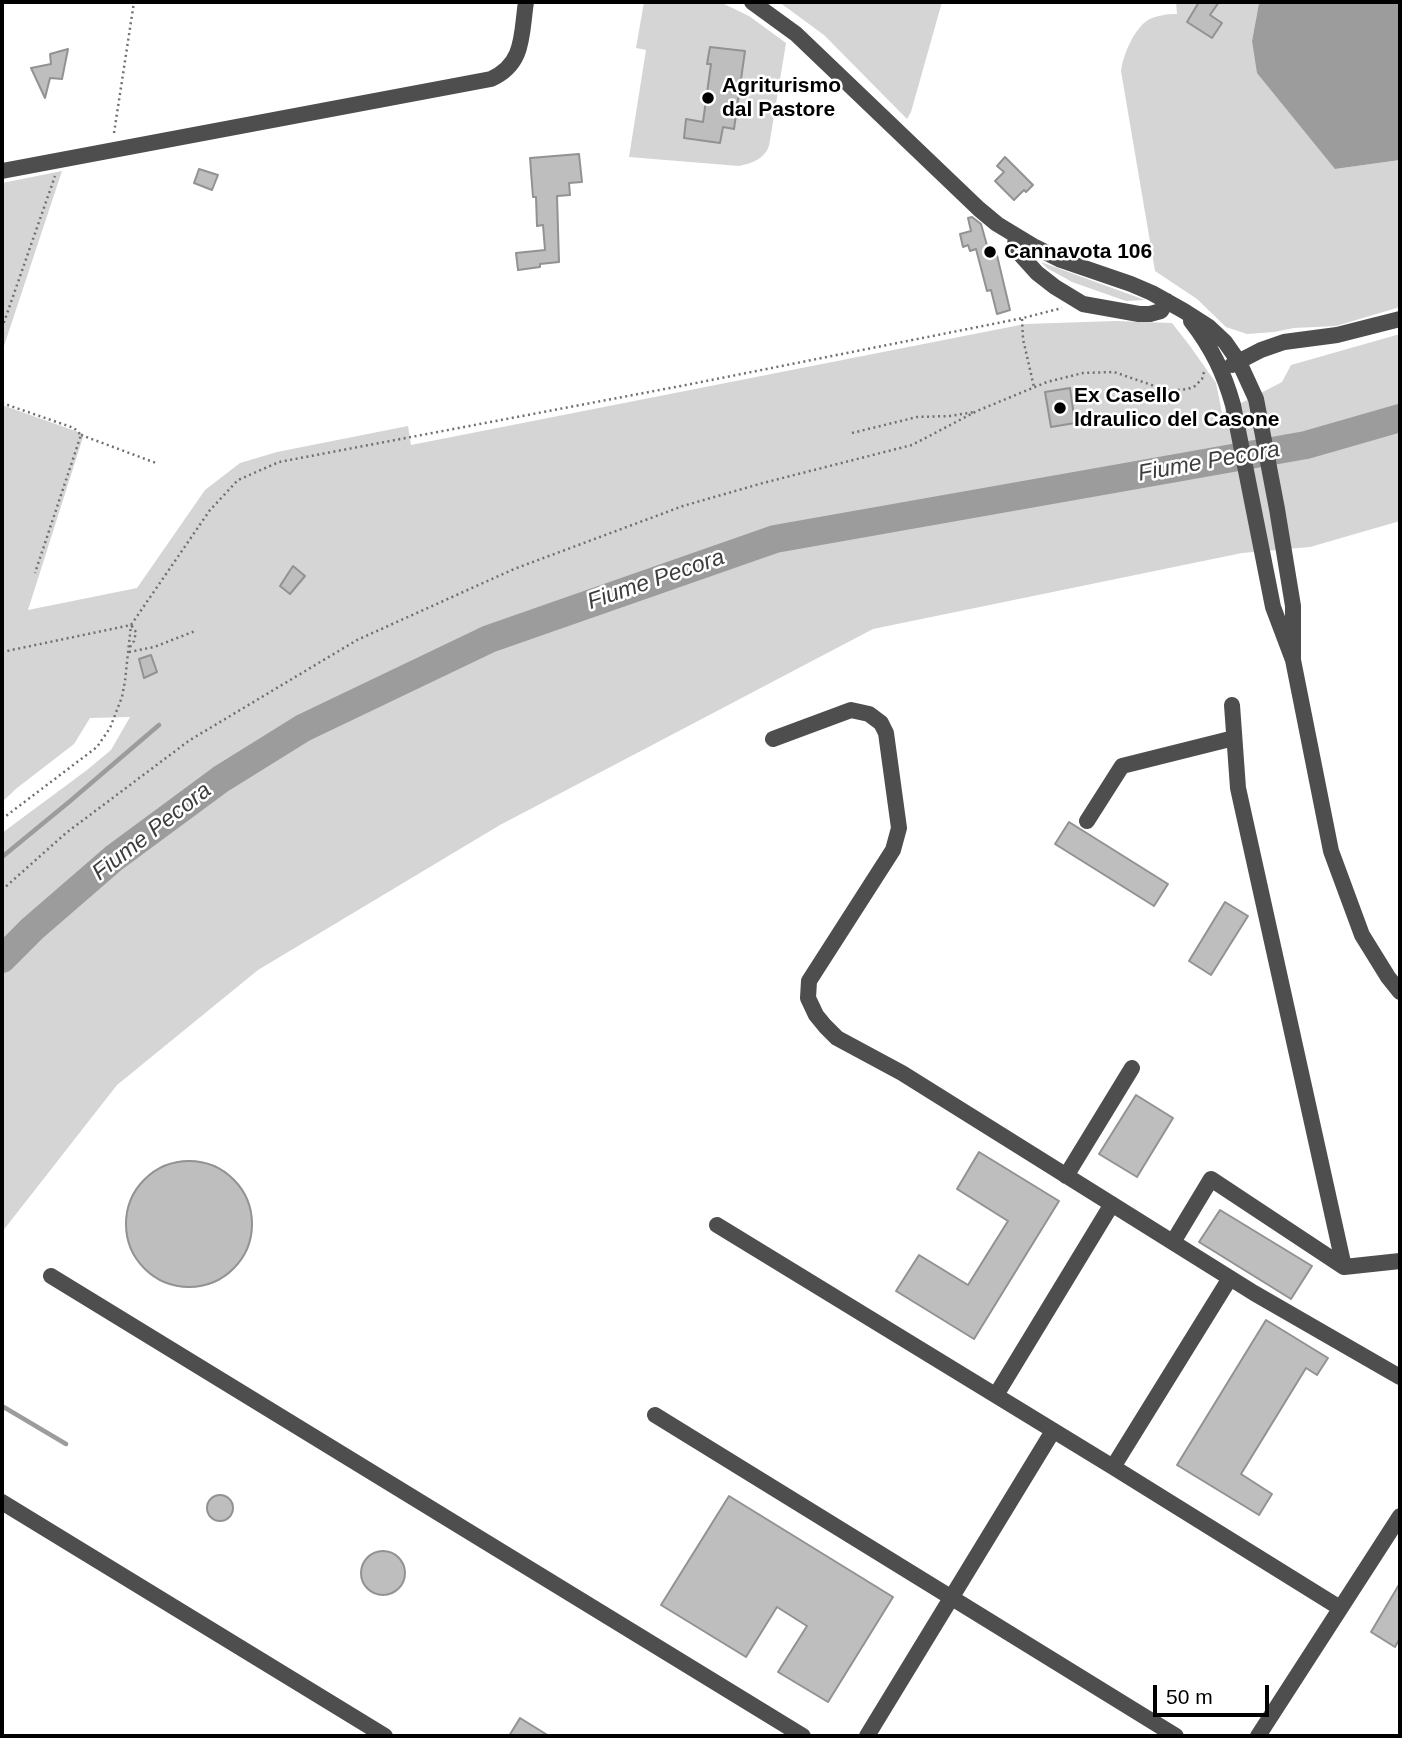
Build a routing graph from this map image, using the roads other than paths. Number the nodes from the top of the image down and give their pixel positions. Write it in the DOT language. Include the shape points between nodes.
graph roads {
  1 [pos="526,2"];
  2 [pos="752,2"];
  3 [pos="2,171"];
  4 [pos="1016,236"];
  5 [pos="1167,301"];
  6 [pos="1184,311"];
  7 [pos="1400,319"];
  8 [pos="1239,362"];
  9 [pos="1213,369"];
  10 [pos="1293,660"];
  11 [pos="1232,705"];
  12 [pos="1234,737"];
  13 [pos="773,739"];
  14 [pos="1087,821"];
  15 [pos="1400,992"];
  16 [pos="1132,1068"];
  17 [pos="1066,1176"];
  18 [pos="1112,1204"];
  19 [pos="717,1226"];
  20 [pos="1173,1242"];
  21 [pos="1400,1261"];
  22 [pos="1344,1266"];
  23 [pos="51,1276"];
  24 [pos="1230,1278"];
  25 [pos="1400,1377"];
  26 [pos="996,1395"];
  27 [pos="654,1415"];
  28 [pos="1053,1431"];
  29 [pos="1113,1468"];
  30 [pos="2,1502"];
  31 [pos="1400,1517"];
  32 [pos="951,1598"];
  33 [pos="1340,1608"];
  34 [pos="385,1736"];
  35 [pos="803,1736"];
  36 [pos="867,1736"];
  37 [pos="1176,1736"];
  38 [pos="1258,1736"];
  1 -- 3 [label="street" via="517,57 491,79"];
  2 -- 4 [label="street" via="796,34 979,209"];
  4 -- 5 [label="street" via="1061,260"];
  4 -- 5 [label="street" via="1015,245 1025,260 1073,300 1139,314 1161,311"];
  5 -- 6 [label="street"];
  6 -- 8 [label="street" via="1209,327"];
  6 -- 9 [label="street" via="1216,357"];
  7 -- 8 [label="street" via="1284,342"];
  8 -- 9 [label="street"];
  8 -- 10 [label="street" via="1256,399 1277,509 1293,606"];
  9 -- 10 [label="street" via="1233,405 1273,607"];
  10 -- 15 [label="street" via="1331,851 1362,935"];
  11 -- 12 [label="street"];
  12 -- 14 [label="street" via="1122,766"];
  12 -- 22 [label="street" via="1238,788"];
  13 -- 17 [label="street" via="851,710 869,714 886,733 899,828 894,850 809,981 808,998 816,1015 837,1038 902,1073"];
  16 -- 17 [label="street"];
  17 -- 18 [label="street"];
  18 -- 20 [label="street"];
  18 -- 26 [label="street"];
  19 -- 26 [label="street"];
  20 -- 22 [label="street" via="1211,1179"];
  20 -- 24 [label="street"];
  21 -- 22 [label="street"];
  23 -- 35 [label="street"];
  24 -- 25 [label="street"];
  24 -- 29 [label="street"];
  26 -- 28 [label="street"];
  27 -- 32 [label="street"];
  28 -- 29 [label="street"];
  28 -- 32 [label="street"];
  29 -- 33 [label="street"];
  30 -- 34 [label="street"];
  31 -- 33 [label="street"];
  32 -- 36 [label="street"];
  32 -- 37 [label="street"];
  33 -- 38 [label="street"];
}
